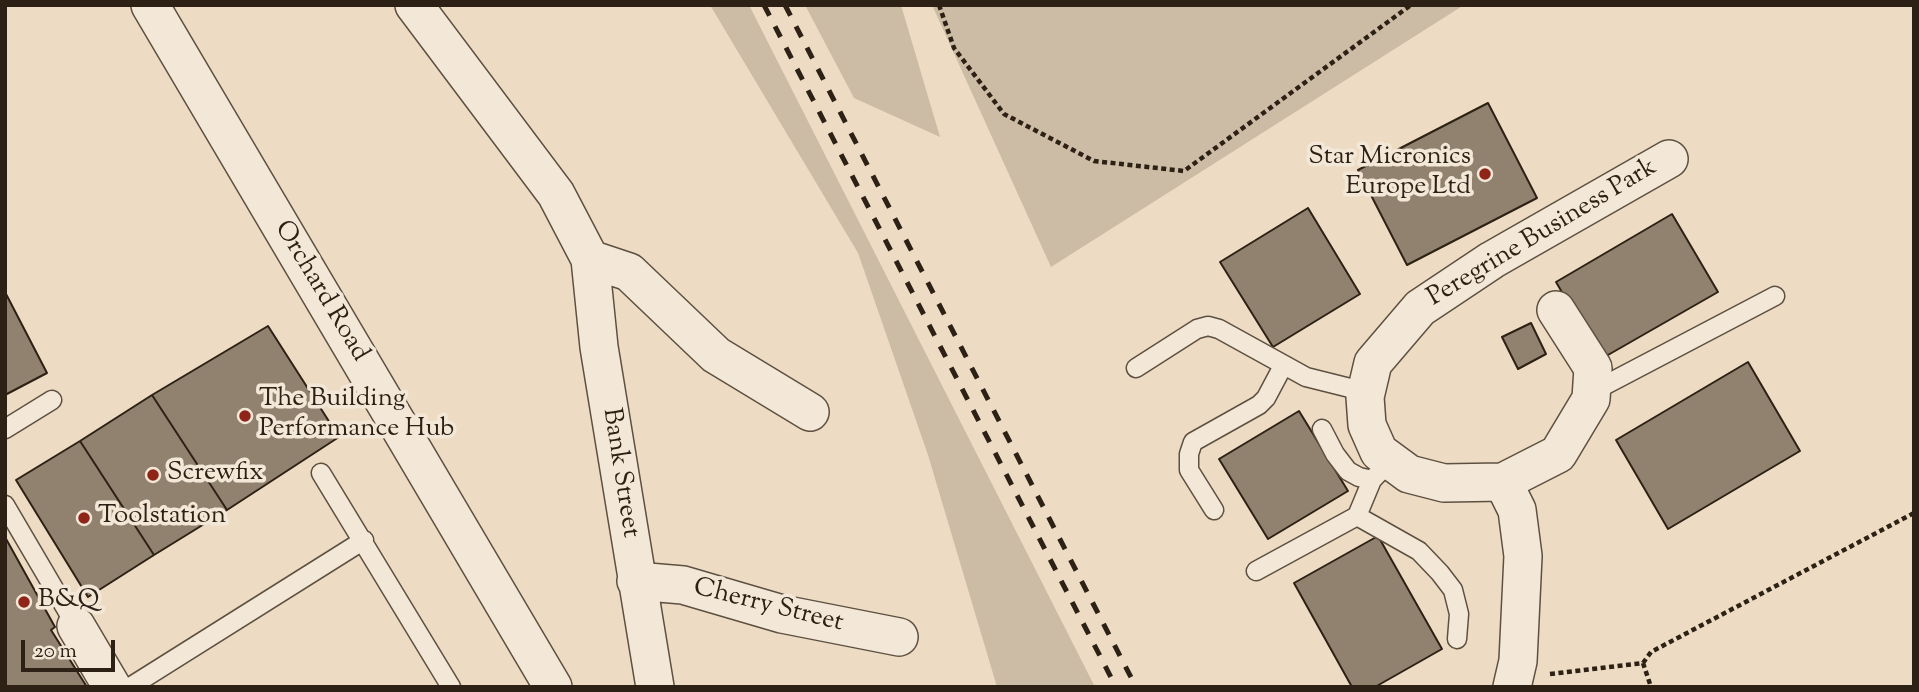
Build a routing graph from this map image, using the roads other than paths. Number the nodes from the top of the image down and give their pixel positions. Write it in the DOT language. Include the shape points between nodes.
graph roads {
  1 [pos="150,5"];
  2 [pos="414,5"];
  3 [pos="1669,159"];
  4 [pos="590,259"];
  5 [pos="1775,296"];
  6 [pos="1556,310"];
  7 [pos="1283,366"];
  8 [pos="1136,368"];
  9 [pos="1366,392"];
  10 [pos="1592,392"];
  11 [pos="52,400"];
  12 [pos="810,412"];
  13 [pos="5,429"];
  14 [pos="1322,429"];
  15 [pos="1381,470"];
  16 [pos="321,473"];
  17 [pos="1503,482"];
  18 [pos="5,505"];
  19 [pos="1214,510"];
  20 [pos="1357,516"];
  21 [pos="364,540"];
  22 [pos="1256,571"];
  23 [pos="636,581"];
  24 [pos="76,626"];
  25 [pos="899,637"];
  26 [pos="1458,639"];
  27 [pos="1513,683"];
  28 [pos="112,687"];
  29 [pos="131,687"];
  30 [pos="452,687"];
  31 [pos="553,687"];
  32 [pos="655,687"];
  1 -- 31 [label="street, Orchard Road"];
  2 -- 4 [label="street, Bank Street" via="555,194"];
  3 -- 9 [label="street, Peregrine Business Park" via="1492,260 1420,308 1373,363"];
  4 -- 12 [label="street" via="629,272 716,355"];
  4 -- 23 [label="street, Bank Street" via="599,347"];
  5 -- 10 [label="lane"];
  6 -- 10 [label="street" via="1592,368"];
  7 -- 8 [label="lane" via="1208,326"];
  7 -- 9 [label="lane" via="1306,377"];
  7 -- 19 [label="lane" via="1259,405 1193,442 1189,470"];
  9 -- 15 [label="street, Peregrine Business Park" via="1367,425"];
  10 -- 17 [label="street" via="1558,454"];
  11 -- 13 [label="lane"];
  14 -- 15 [label="lane" via="1348,471 1359,477"];
  15 -- 17 [label="street, Peregrine Business Park" via="1444,483"];
  15 -- 20 [label="lane"];
  16 -- 21 [label="lane"];
  17 -- 27 [label="street" via="1517,510 1523,556"];
  18 -- 24 [label="lane"];
  20 -- 22 [label="lane"];
  20 -- 26 [label="lane" via="1419,551 1440,573 1453,590"];
  21 -- 29 [label="lane"];
  21 -- 30 [label="lane"];
  23 -- 25 [label="street, Cherry Street" via="682,585 782,614"];
  23 -- 32 [label="street, Bank Street"];
  24 -- 28 [label="street"];
}
